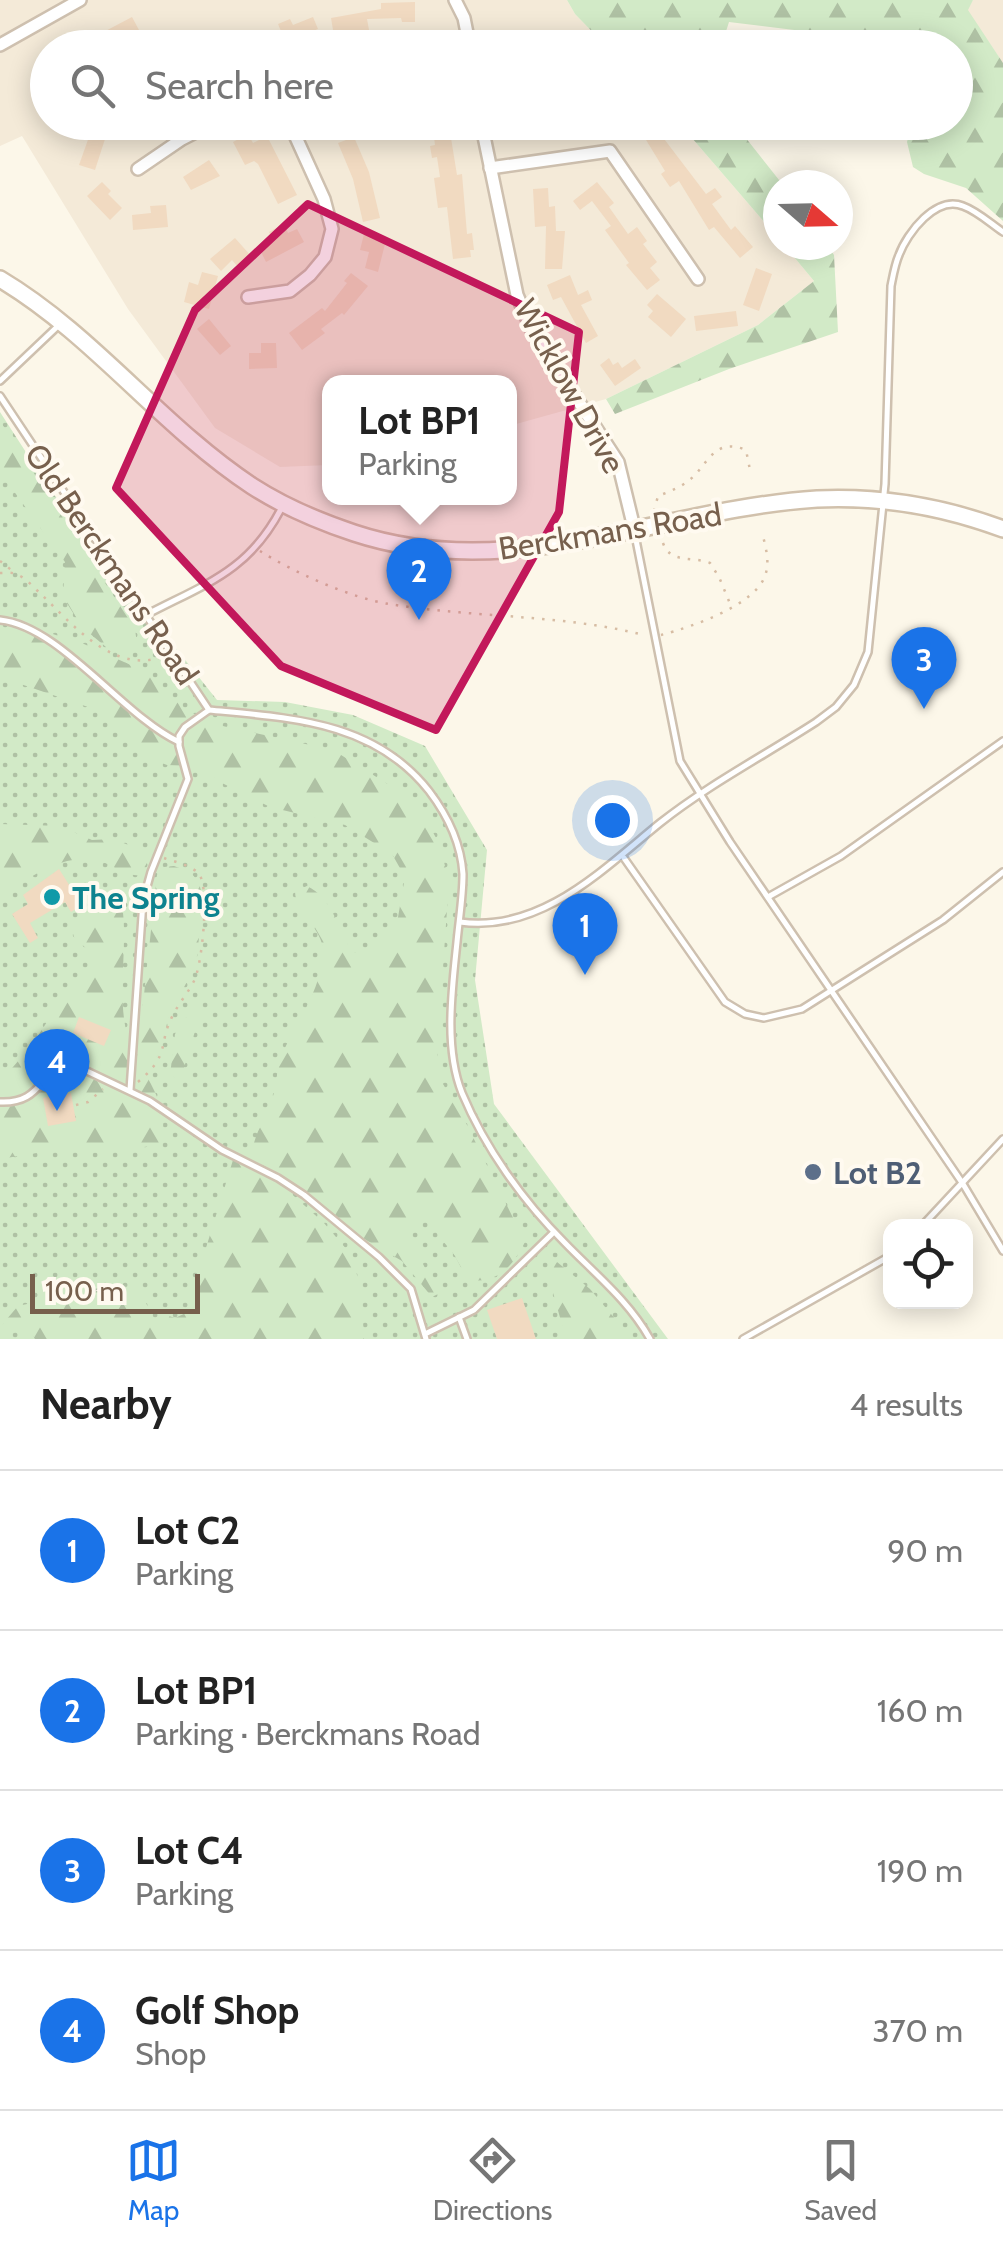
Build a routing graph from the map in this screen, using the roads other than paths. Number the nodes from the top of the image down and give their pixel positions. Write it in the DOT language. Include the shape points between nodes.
graph roads {
  1 [pos="80,0"];
  2 [pos="455,0"];
  3 [pos="466,30"];
  4 [pos="0,46"];
  5 [pos="181,140"];
  6 [pos="297,140"];
  7 [pos="485,140"];
  8 [pos="490,168"];
  9 [pos="138,169"];
  10 [pos="1003,232"];
  11 [pos="698,279"];
  12 [pos="0,280"];
  13 [pos="248,298"];
  14 [pos="61,323"];
  15 [pos="0,381"];
  16 [pos="0,396"];
  17 [pos="882,501"];
  18 [pos="283,504"];
  19 [pos="1003,529"];
  20 [pos="635,532"];
  21 [pos="146,615"];
  22 [pos="0,620"];
  23 [pos="209,710"];
  24 [pos="179,742"];
  25 [pos="1003,742"];
  26 [pos="700,796"];
  27 [pos="624,857"];
  28 [pos="1003,872"];
  29 [pos="768,897"];
  30 [pos="459,922"];
  31 [pos="833,991"];
  32 [pos="130,1090"];
  33 [pos="0,1102"];
  34 [pos="1003,1139"];
  35 [pos="963,1184"];
  36 [pos="929,1219"];
  37 [pos="554,1232"];
  38 [pos="1003,1251"];
  39 [pos="883,1260"];
  40 [pos="459,1317"];
  41 [pos="426,1336"];
  42 [pos="466,1339"];
  43 [pos="650,1339"];
  44 [pos="743,1339"];
  1 -- 4 [label="street"];
  2 -- 3 [label="street"];
  5 -- 9 [label="street"];
  6 -- 13 [label="street" via="332,230 325,257 290,291"];
  7 -- 8 [label="street, Wicklow Drive"];
  8 -- 11 [label="street" via="610,151"];
  8 -- 20 [label="street, Wicklow Drive" via="517,295 532,330 618,462"];
  10 -- 17 [label="lane" via="949,203 917,226 899,252 891,286"];
  12 -- 14 [label="main road, Berckmans Road"];
  14 -- 15 [label="lane"];
  14 -- 18 [label="main road, Berckmans Road" via="194,442"];
  16 -- 21 [label="lane, Old Berckmans Road"];
  17 -- 19 [label="main road, Berckmans Road"];
  17 -- 20 [label="main road, Berckmans Road" via="793,502"];
  17 -- 26 [label="lane" via="868,652 854,685 816,722"];
  18 -- 20 [label="main road, Berckmans Road" via="357,534 460,552 544,548"];
  18 -- 21 [label="lane" via="257,548 226,573"];
  20 -- 26 [label="lane" via="680,761"];
  21 -- 23 [label="lane, Old Berckmans Road"];
  22 -- 24 [label="lane" via="18,622 78,662 134,713"];
  23 -- 24 [label="lane" via="185,727"];
  23 -- 30 [label="lane, Old Berckmans Road" via="346,730 399,760 451,824 462,872"];
  24 -- 32 [label="lane" via="188,780 143,901"];
  25 -- 29 [label="lane" via="841,856"];
  26 -- 27 [label="lane"];
  26 -- 29 [label="lane"];
  27 -- 30 [label="lane" via="540,908 494,924"];
  27 -- 31 [label="lane" via="731,1006 774,1018"];
  28 -- 31 [label="lane"];
  29 -- 31 [label="lane"];
  30 -- 37 [label="lane, Old Berckmans Road" via="452,1029 460,1088 495,1155"];
  31 -- 35 [label="lane"];
  32 -- 33 [label="lane" via="70,1062 23,1101"];
  32 -- 41 [label="lane" via="278,1178 379,1256 411,1289"];
  34 -- 35 [label="lane"];
  35 -- 36 [label="lane"];
  35 -- 38 [label="lane"];
  37 -- 40 [label="lane"];
  37 -- 43 [label="lane, Old Berckmans Road" via="624,1301"];
  39 -- 44 [label="lane"];
  40 -- 41 [label="lane"];
  40 -- 42 [label="lane"];
}
